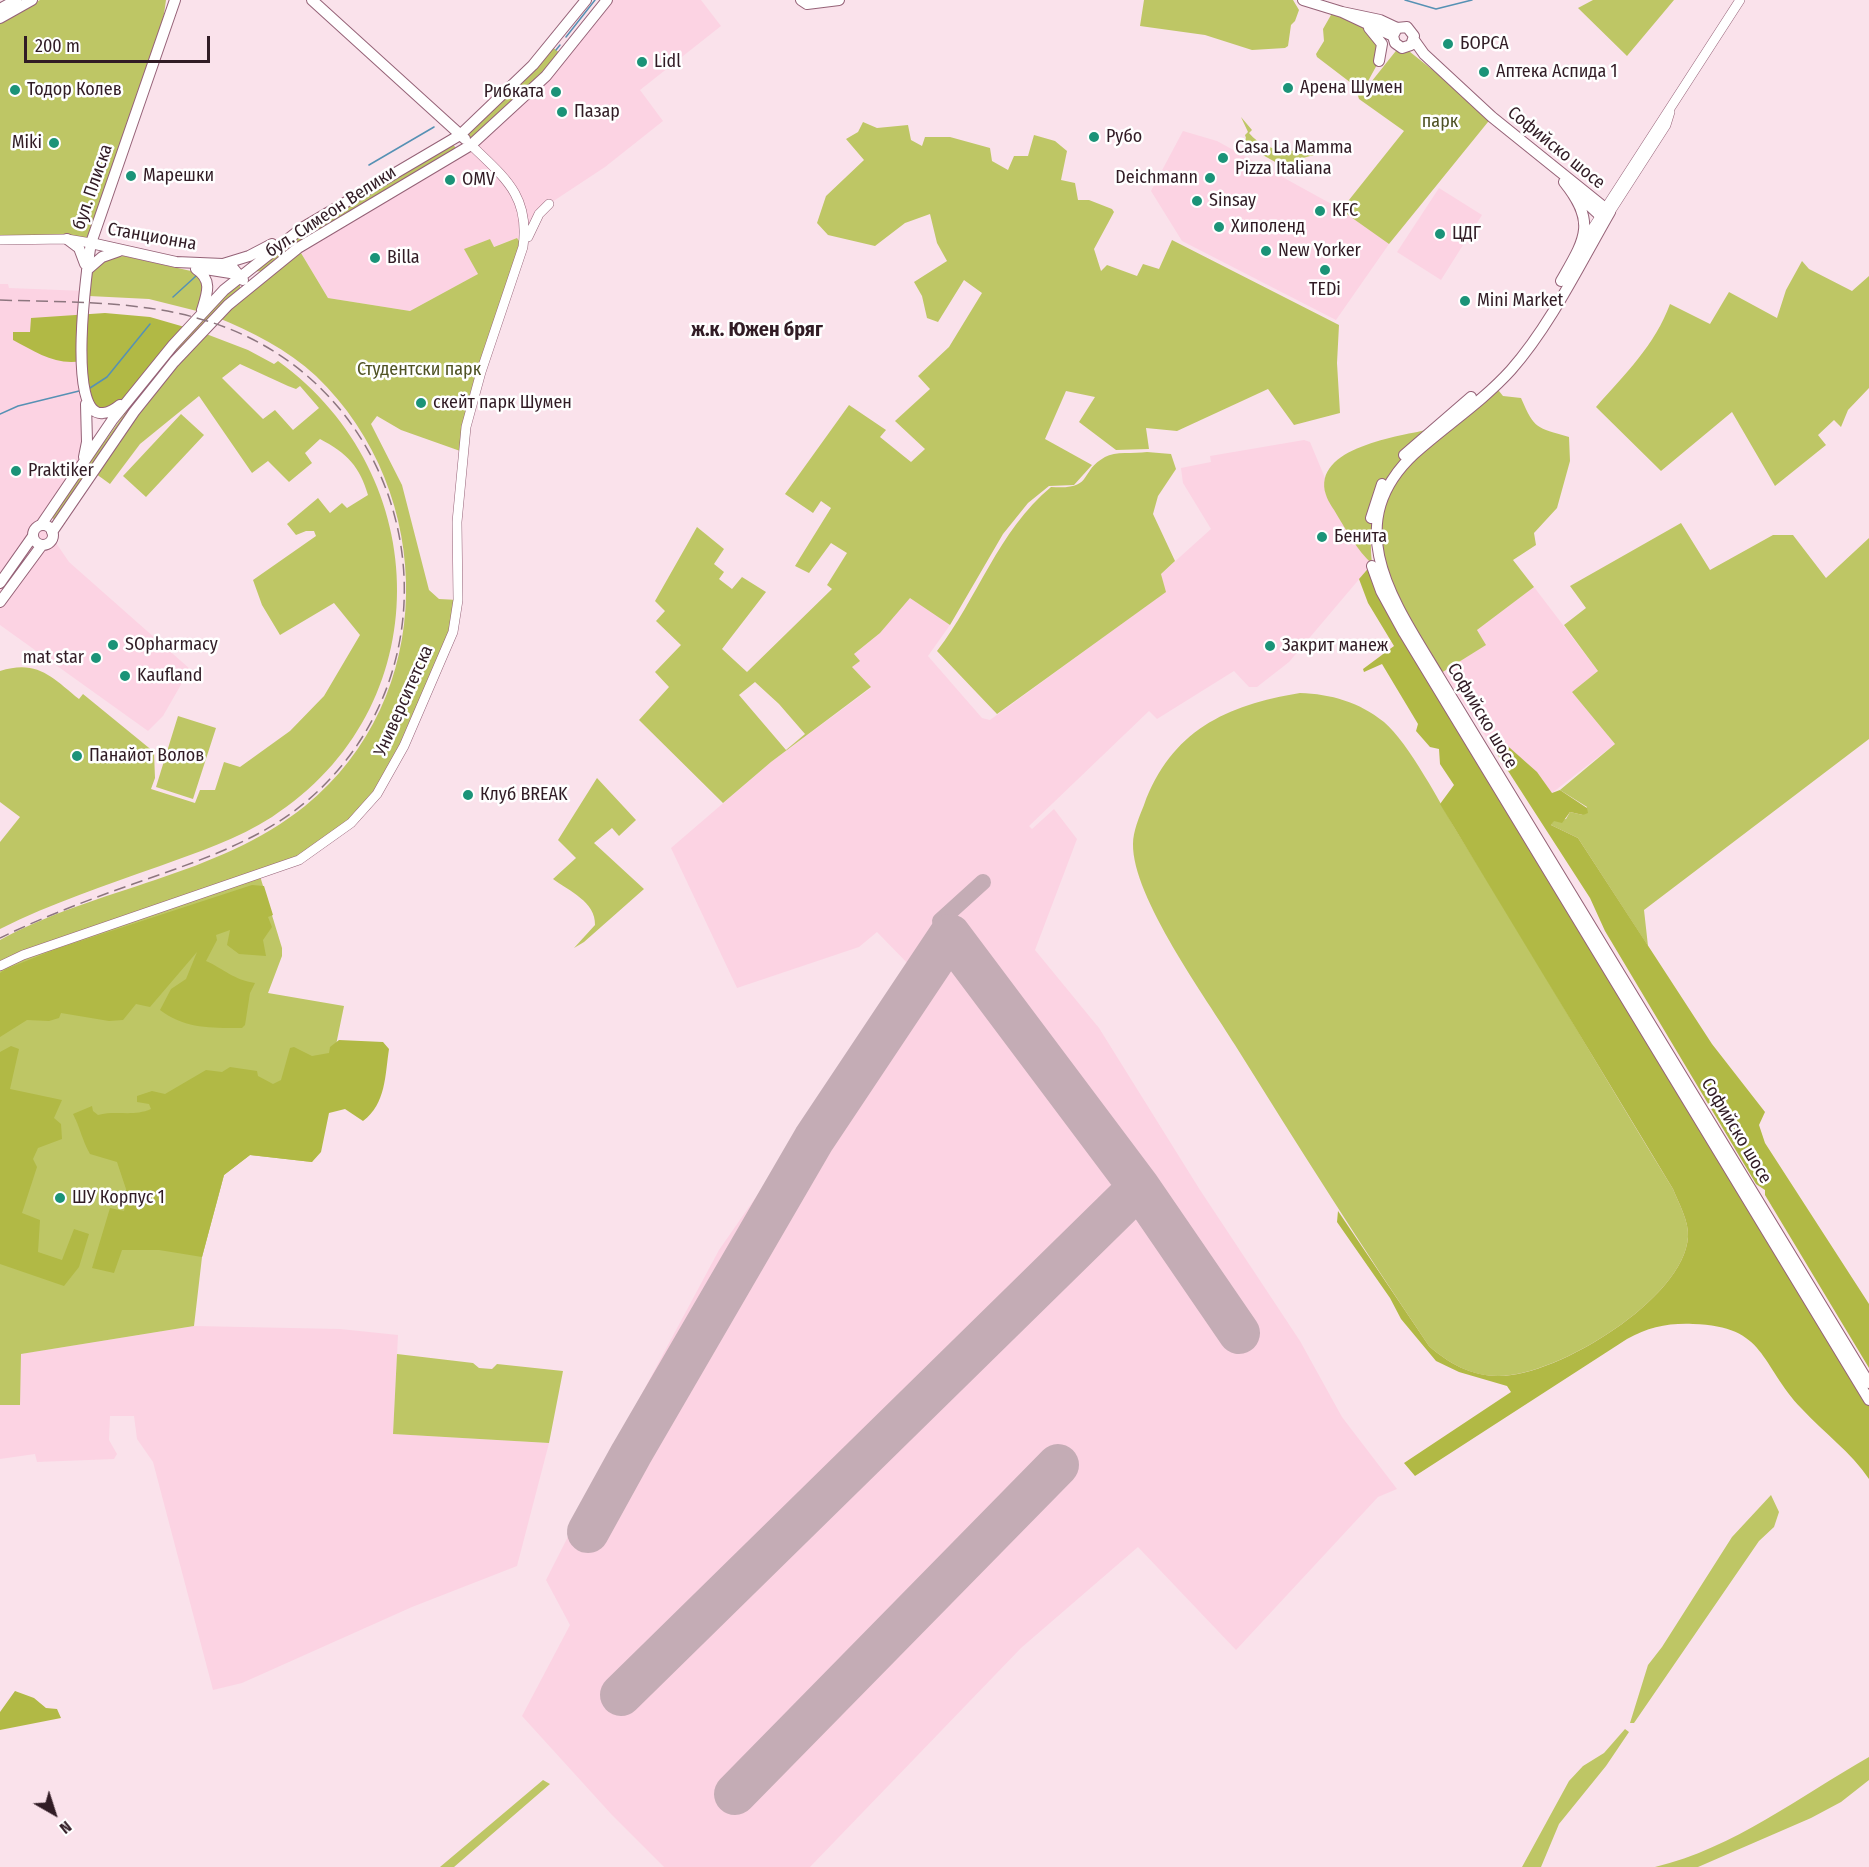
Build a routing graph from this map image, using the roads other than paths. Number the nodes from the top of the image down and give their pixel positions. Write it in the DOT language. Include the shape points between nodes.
graph roads {
  1 [pos="16,0"];
  2 [pos="32,0"];
  3 [pos="173,0"];
  4 [pos="312,0"];
  5 [pos="586,0"];
  6 [pos="607,0"];
  7 [pos="801,0"];
  8 [pos="839,0"];
  9 [pos="1303,0"];
  10 [pos="1740,0"];
  11 [pos="0,9"];
  12 [pos="1342,12"];
  13 [pos="0,18"];
  14 [pos="1359,20"];
  15 [pos="1395,32"];
  16 [pos="1414,40"];
  17 [pos="1405,48"];
  18 [pos="1379,61"];
  19 [pos="1492,117"];
  20 [pos="460,135"];
  21 [pos="471,146"];
  22 [pos="1543,161"];
  23 [pos="1564,182"];
  24 [pos="549,204"];
  25 [pos="1605,214"];
  26 [pos="302,228"];
  27 [pos="67,239"];
  28 [pos="0,240"];
  29 [pos="91,243"];
  30 [pos="523,248"];
  31 [pos="122,250"];
  32 [pos="1574,257"];
  33 [pos="176,262"];
  34 [pos="223,264"];
  35 [pos="270,270"];
  36 [pos="87,271"];
  37 [pos="241,275"];
  38 [pos="242,292"];
  39 [pos="202,311"];
  40 [pos="149,375"];
  41 [pos="86,400"];
  42 [pos="80,466"];
  43 [pos="40,525"];
  44 [pos="52,532"];
  45 [pos="33,536"];
  46 [pos="42,545"];
  47 [pos="0,583"];
  48 [pos="0,602"];
  49 [pos="0,966"];
  50 [pos="1773,1233"];
  51 [pos="1869,1383"];
  52 [pos="1869,1400"];
  1 -- 11 [label="main road"];
  2 -- 13 [label="main road"];
  3 -- 29 [label="main road, бул. Плиска"];
  4 -- 20 [label="main road"];
  5 -- 20 [label="main road, бул. Симеон Велики" via="533,65"];
  6 -- 21 [label="main road, бул. Симеон Велики" via="546,75"];
  7 -- 8 [label="main road" via="807,4"];
  9 -- 12 [label="main road"];
  10 -- 25 [label="street" via="1675,99 1666,125"];
  12 -- 14 [label="main road"];
  12 -- 15 [label="main road" via="1380,20"];
  14 -- 15 [label="main road"];
  14 -- 18 [label="main road" via="1380,40 1383,49"];
  15 -- 16 [label="main road, Софийско шосе" via="1409,28"];
  15 -- 17 [label="main road, Софийско шосе" via="1397,45"];
  16 -- 17 [label="main road"];
  16 -- 19 [label="main road, Софийско шосе"];
  17 -- 19 [label="main road, Софийско шосе"];
  19 -- 22 [label="main road, Софийско шосе"];
  20 -- 21 [label="main road"];
  20 -- 26 [label="main road, бул. Симеон Велики"];
  21 -- 30 [label="street, Университетска" via="511,186 523,209"];
  21 -- 35 [label="main road, бул. Симеон Велики" via="337,224"];
  22 -- 23 [label="main road"];
  22 -- 25 [label="main road, Софийско шосе"];
  23 -- 25 [label="main road"];
  23 -- 32 [label="main road, Софийско шосе" via="1581,205 1585,219"];
  24 -- 30 [label="street" via="539,214"];
  25 -- 32 [label="street"];
  25 -- 50 [label="main road, Софийско шосе" via="1522,357 1495,386 1412,456 1393,479 1378,519 1378,561 1410,628"];
  26 -- 34 [label="main road" via="249,256"];
  26 -- 37 [label="main road, бул. Симеон Велики"];
  27 -- 28 [label="street, Станционна"];
  27 -- 29 [label="street, Станционна"];
  27 -- 36 [label="main road" via="79,248"];
  29 -- 31 [label="main road, Станционна"];
  29 -- 36 [label="main road, бул. Плиска"];
  30 -- 49 [label="street, Университетска" via="466,427 453,632 404,746 377,794 335,837 299,860"];
  31 -- 33 [label="main road, Станционна"];
  31 -- 36 [label="main road" via="102,257"];
  32 -- 50 [label="main road, Софийско шосе" via="1515,355 1408,450 1388,474 1371,517 1372,564 1381,591 1404,633"];
  33 -- 34 [label="main road, Станционна"];
  33 -- 37 [label="main road"];
  33 -- 39 [label="main road" via="198,270 207,280"];
  34 -- 37 [label="main road, Станционна"];
  35 -- 37 [label="main road"];
  35 -- 38 [label="main road, бул. Симеон Велики"];
  36 -- 41 [label="main road, бул. Плиска" via="82,375"];
  37 -- 38 [label="main road"];
  37 -- 39 [label="main road, бул. Симеон Велики"];
  38 -- 44 [label="main road, бул. Симеон Велики" via="174,362 92,471"];
  39 -- 40 [label="main road, бул. Симеон Велики"];
  40 -- 41 [label="main road" via="110,412 92,411"];
  40 -- 42 [label="main road, бул. Симеон Велики"];
  41 -- 42 [label="main road" via="87,442"];
  42 -- 43 [label="main road, бул. Симеон Велики"];
  43 -- 44 [label="main road" via="46,525"];
  43 -- 45 [label="main road"];
  44 -- 46 [label="main road" via="51,540"];
  45 -- 46 [label="main road"];
  45 -- 47 [label="main road"];
  46 -- 48 [label="main road"];
  50 -- 51 [label="main road, Софийско шосе"];
  50 -- 52 [label="main road, Софийско шосе"];
}
